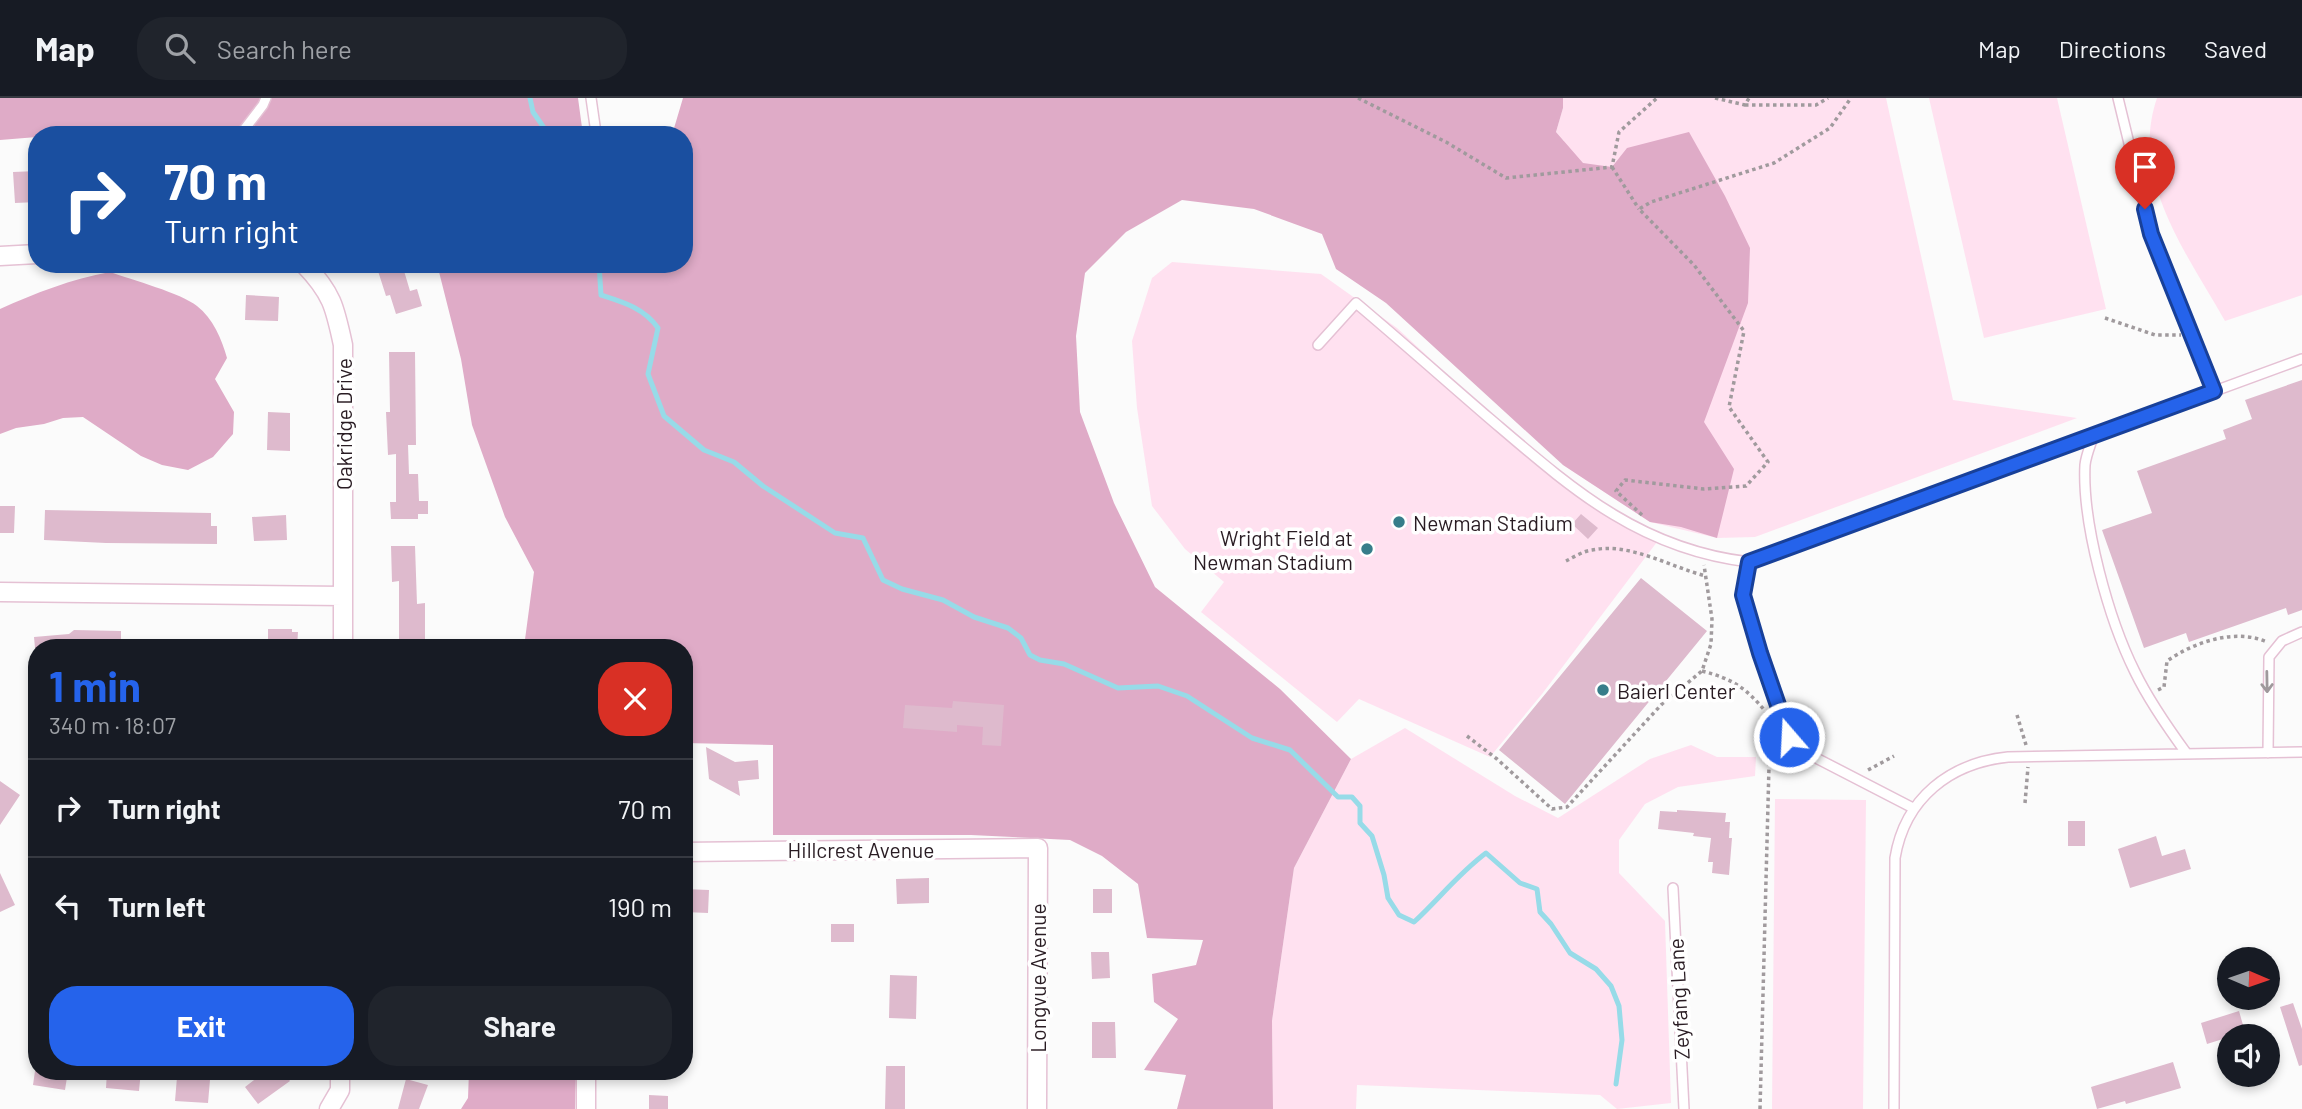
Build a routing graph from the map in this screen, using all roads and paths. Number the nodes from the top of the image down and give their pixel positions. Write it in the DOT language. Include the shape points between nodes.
graph roads {
  1 [pos="265,98"];
  2 [pos="591,98"];
  3 [pos="1357,98"];
  4 [pos="1657,98"];
  5 [pos="1715,98"];
  6 [pos="1749,98"];
  7 [pos="1828,98"];
  8 [pos="1850,98"];
  9 [pos="2118,98"];
  10 [pos="1745,105"];
  11 [pos="247,126"];
  12 [pos="595,126"];
  13 [pos="1612,167"];
  14 [pos="1639,209"];
  15 [pos="28,254"];
  16 [pos="0,256"];
  17 [pos="313,273"];
  18 [pos="2105,318"];
  19 [pos="2190,335"];
  20 [pos="1318,345"];
  21 [pos="2302,359"];
  22 [pos="2214,391"];
  23 [pos="2094,434"];
  24 [pos="1650,522"];
  25 [pos="1703,554"];
  26 [pos="1566,561"];
  27 [pos="1749,562"];
  28 [pos="1706,576"];
  29 [pos="0,592"];
  30 [pos="343,596"];
  31 [pos="2302,632"];
  32 [pos="343,639"];
  33 [pos="2275,647"];
  34 [pos="1702,671"];
  35 [pos="2148,694"];
  36 [pos="1767,714"];
  37 [pos="1468,736"];
  38 [pos="1789,737"];
  39 [pos="2302,752"];
  40 [pos="2268,753"];
  41 [pos="2187,754"];
  42 [pos="1913,808"];
  43 [pos="1038,848"];
  44 [pos="693,852"];
  45 [pos="1673,888"];
  46 [pos="340,1080"];
  47 [pos="586,1080"];
  48 [pos="329,1109"];
  49 [pos="586,1109"];
  50 [pos="1037,1109"];
  51 [pos="1684,1109"];
  52 [pos="1760,1109"];
  53 [pos="1894,1109"];
  1 -- 11 [label="lane"];
  2 -- 12 [label="lane"];
  3 -- 13 [label="path" via="1506,178"];
  4 -- 13 [label="path" via="1619,132"];
  5 -- 10 [label="path"];
  6 -- 10 [label="path"];
  7 -- 10 [label="path" via="1816,105"];
  8 -- 14 [label="path" via="1830,128 1774,163"];
  9 -- 19 [label="lane" via="2151,234"];
  13 -- 14 [label="path"];
  14 -- 24 [label="path" via="1694,265 1744,331 1729,407 1768,462 1746,486 1704,489 1625,480 1616,491"];
  15 -- 16 [label="street"];
  17 -- 30 [label="street, Oakridge Drive" via="335,307 343,345"];
  18 -- 19 [label="path" via="2155,335"];
  19 -- 22 [label="lane"];
  20 -- 25 [label="lane" via="1356,303 1566,484 1615,517"];
  21 -- 22 [label="lane"];
  22 -- 23 [label="lane"];
  23 -- 27 [label="lane"];
  23 -- 35 [label="lane" via="2085,464 2088,512 2102,586 2134,672"];
  25 -- 27 [label="lane"];
  25 -- 28 [label="path"];
  26 -- 28 [label="path" via="1591,550 1613,549"];
  27 -- 38 [label="lane" via="1743,595"];
  28 -- 34 [label="path" via="1711,644"];
  29 -- 30 [label="street"];
  30 -- 32 [label="street, Oakridge Drive"];
  31 -- 33 [label="lane"];
  33 -- 35 [label="path" via="2264,640 2219,637 2197,645 2167,661 2164,687"];
  33 -- 40 [label="lane, one-way" via="2267,670"];
  34 -- 36 [label="path" via="1726,677 1749,692"];
  34 -- 37 [label="path" via="1662,704 1567,807 1552,809"];
  35 -- 41 [label="lane"];
  38 -- 42 [label="lane" via="1818,759"];
  38 -- 52 [label="path" via="1774,721"];
  39 -- 40 [label="lane"];
  40 -- 41 [label="lane"];
  41 -- 42 [label="lane" via="1991,759 1945,777"];
  42 -- 53 [label="lane" via="1900,833 1894,871"];
  43 -- 44 [label="street, Hillcrest Avenue"];
  43 -- 50 [label="street, Longvue Avenue"];
  45 -- 51 [label="lane, Zeyfang Lane"];
  46 -- 48 [label="street" via="340,1090"];
  47 -- 49 [label="street"];
}
